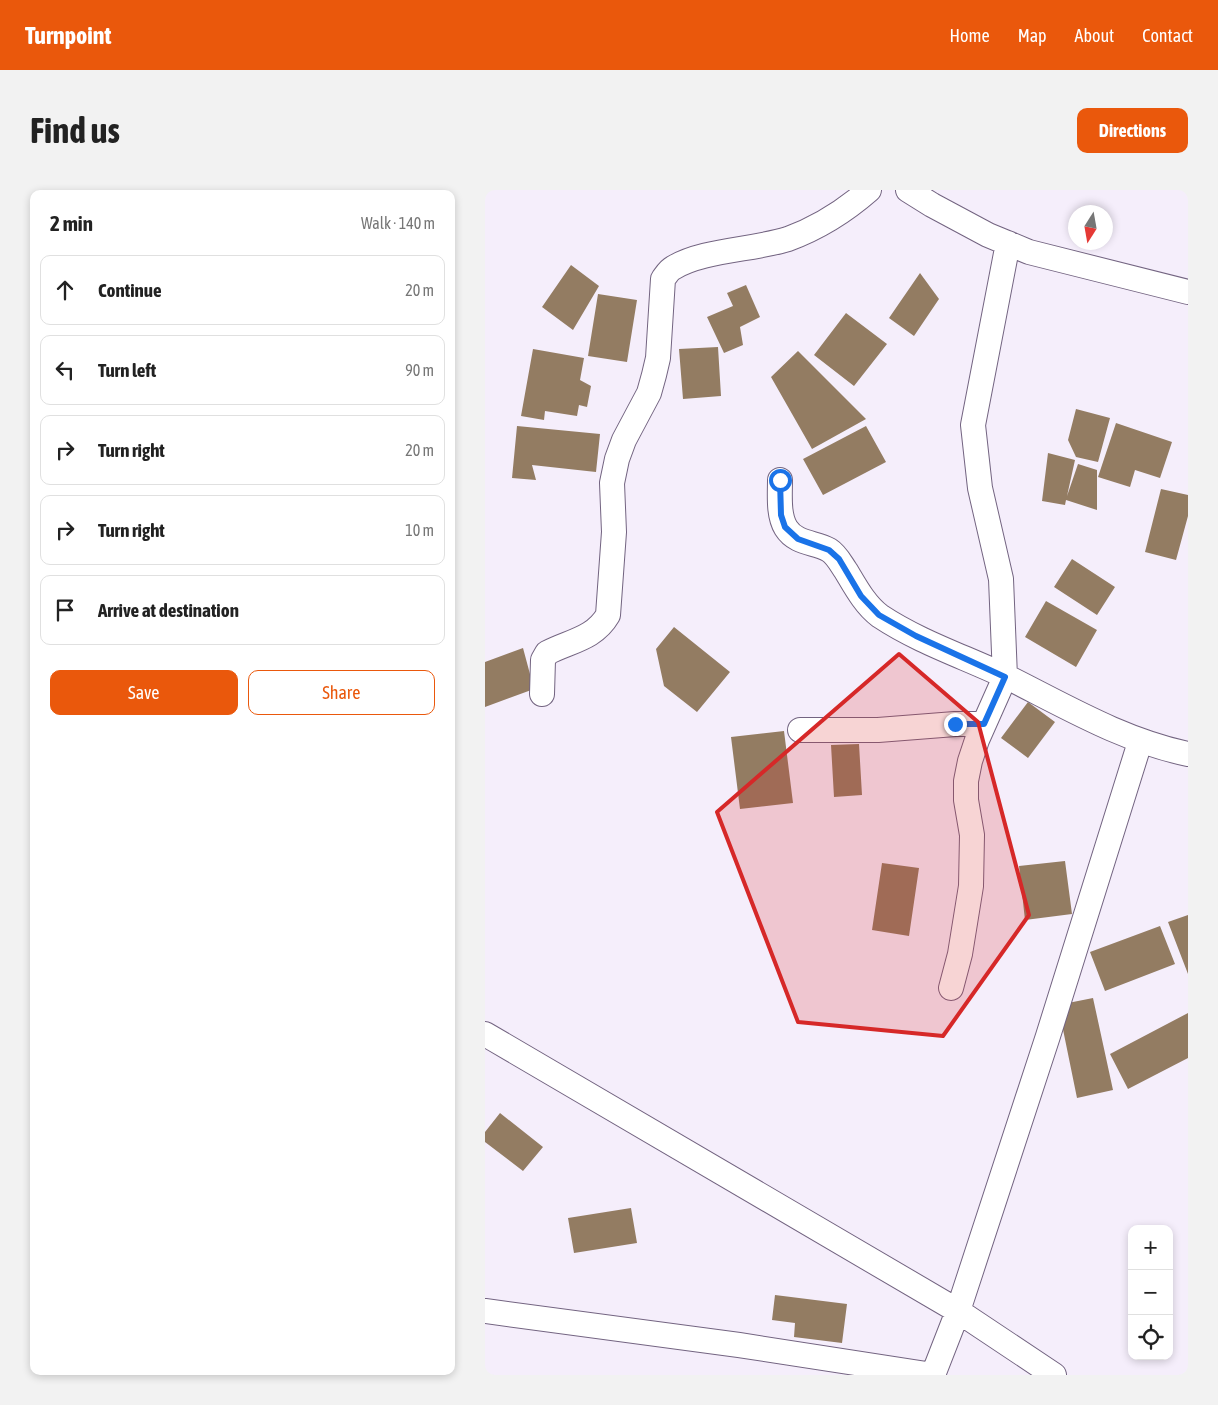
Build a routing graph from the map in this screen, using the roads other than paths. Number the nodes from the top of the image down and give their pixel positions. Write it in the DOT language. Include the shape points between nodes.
graph roads {
  1 [pos="869,190"];
  2 [pos="908,190"];
  3 [pos="1008,243"];
  4 [pos="1188,292"];
  5 [pos="780,480"];
  6 [pos="1005,677"];
  7 [pos="542,694"];
  8 [pos="984,724"];
  9 [pos="800,730"];
  10 [pos="1140,742"];
  11 [pos="1188,754"];
  12 [pos="951,988"];
  13 [pos="485,1034"];
  14 [pos="485,1311"];
  15 [pos="958,1311"];
  16 [pos="933,1375"];
  17 [pos="1054,1375"];
  1 -- 7 [label="street" via="843,212 822,224 766,245 688,261 671,269 663,279 654,375 649,393 624,440 612,483 614,532 608,615 595,631 547,653 543,660"];
  2 -- 3 [label="street" via="988,236"];
  3 -- 4 [label="street" via="1029,252"];
  3 -- 6 [label="street" via="973,425 980,488 1001,579"];
  5 -- 6 [label="street" via="781,515 785,527 798,539 829,550 839,559 861,596 879,615 916,636"];
  6 -- 8 [label="street"];
  6 -- 10 [label="street"];
  8 -- 9 [label="street" via="879,730"];
  8 -- 12 [label="street" via="966,781 972,835 971,886"];
  10 -- 11 [label="street"];
  10 -- 15 [label="street"];
  13 -- 15 [label="street"];
  14 -- 16 [label="street"];
  15 -- 16 [label="street"];
  15 -- 17 [label="street"];
}
